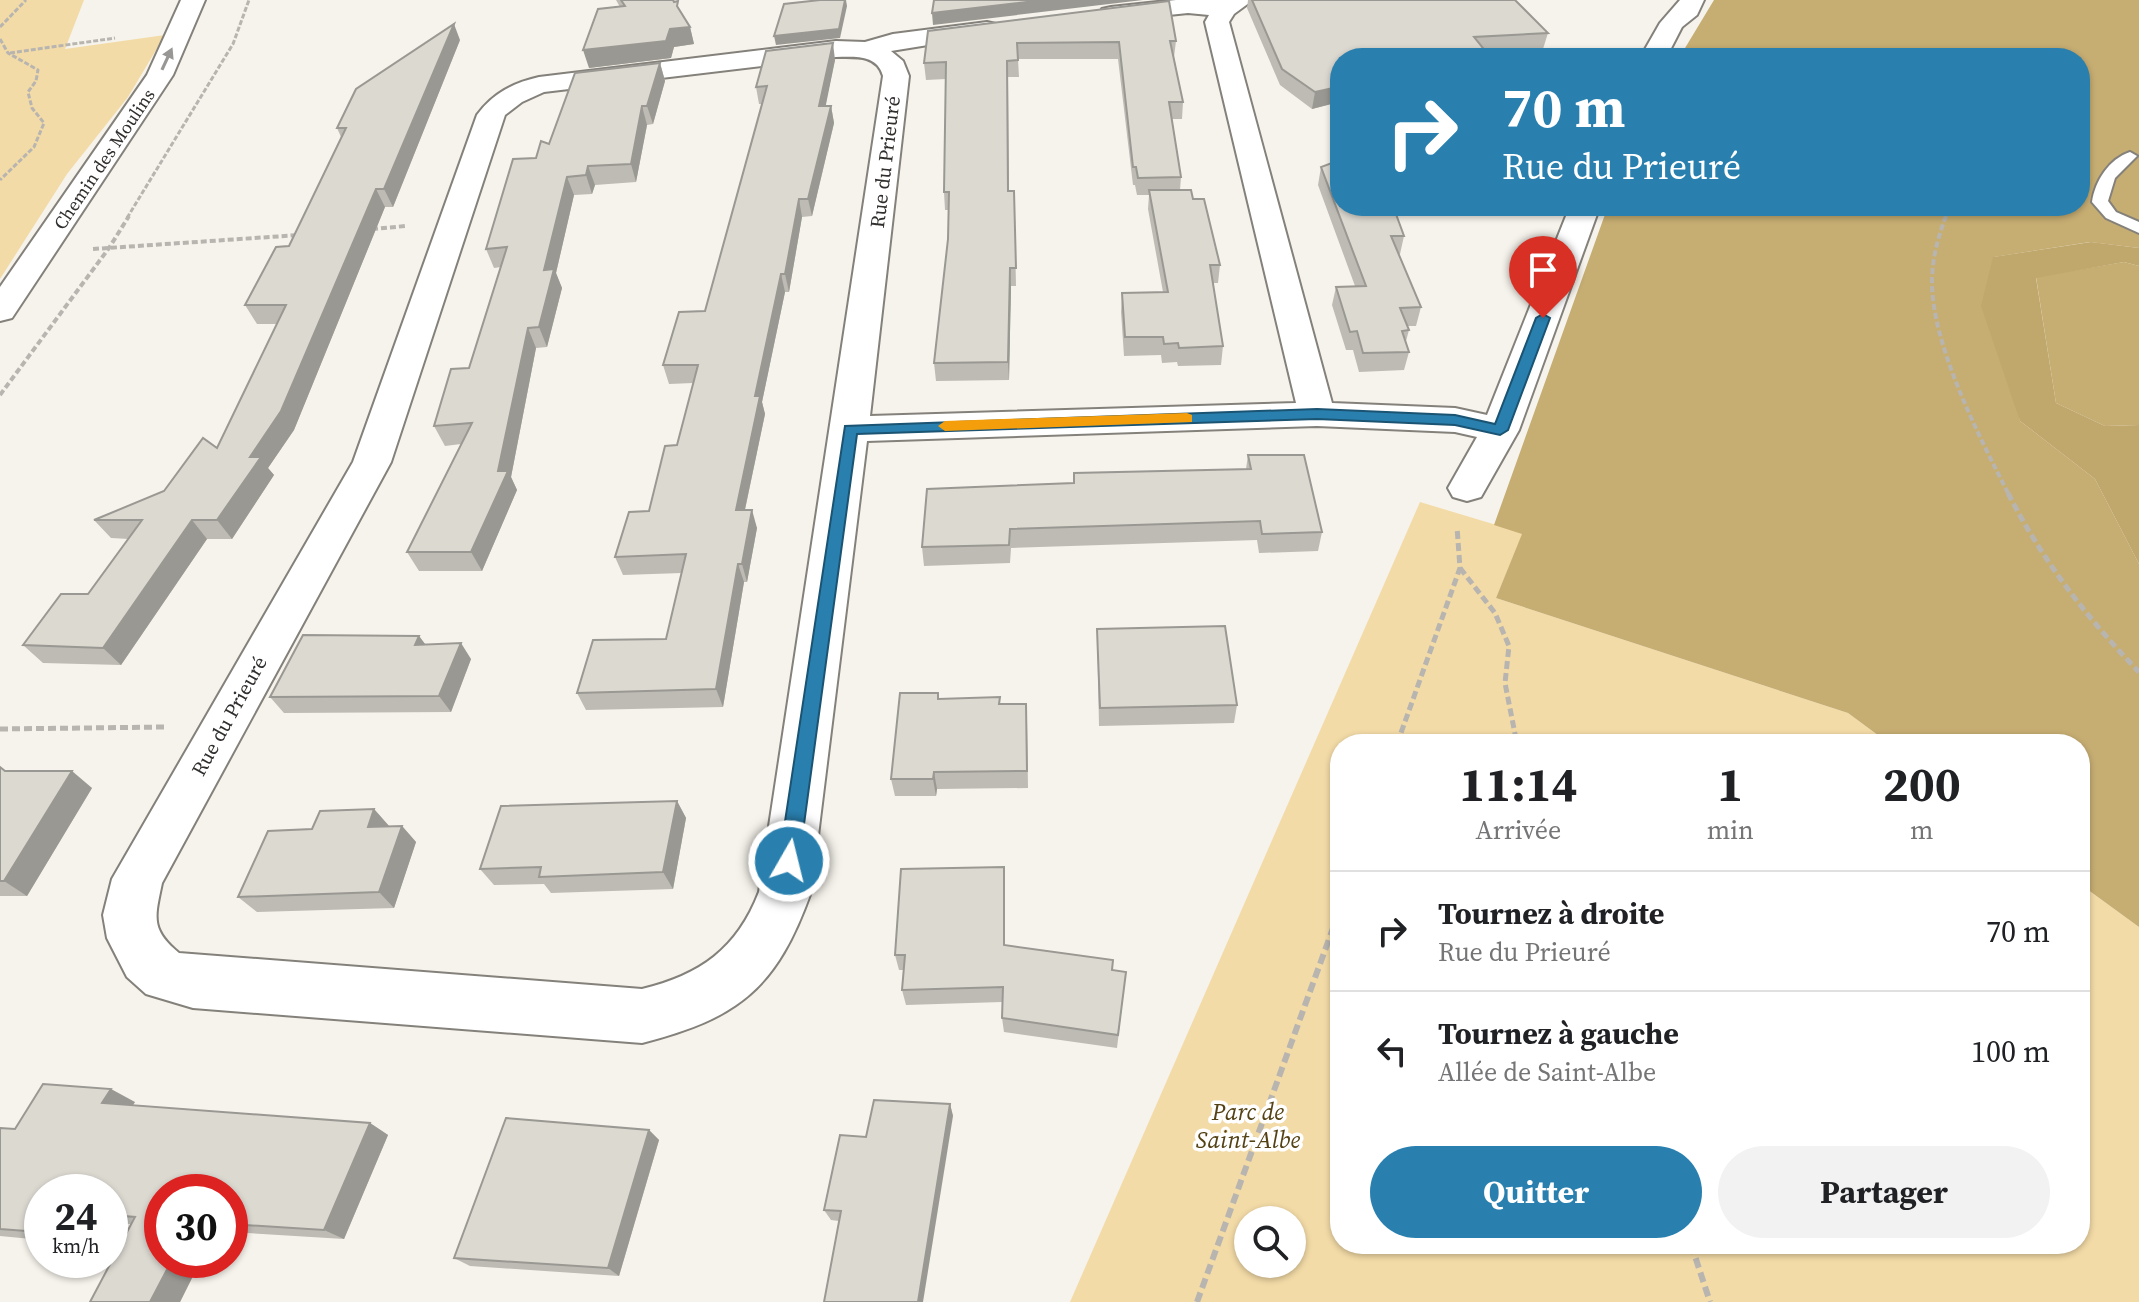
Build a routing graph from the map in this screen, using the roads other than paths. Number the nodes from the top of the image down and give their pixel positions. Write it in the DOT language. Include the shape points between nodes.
graph roads {
  1 [pos="193,0"];
  2 [pos="1692,0"];
  3 [pos="1232,5"];
  4 [pos="1093,16"];
  5 [pos="1016,26"];
  6 [pos="1658,48"];
  7 [pos="867,50"];
  8 [pos="2130,156"];
  9 [pos="1581,216"];
  10 [pos="2139,228"];
  11 [pos="0,311"];
  12 [pos="1317,414"];
  13 [pos="850,429"];
  14 [pos="1500,430"];
  15 [pos="1467,488"];
  11 -- 1 [label="street, Chemin des Moulins, one-way" via="160,75"];
  2 -- 6 [label="street"];
  3 -- 4 [label="street"];
  3 -- 12 [label="street" via="1217,22"];
  5 -- 7 [label="street"];
  7 -- 13 [label="street, Rue du Prieuré" via="888,59 896,76"];
  7 -- 13 [label="street, Rue du Prieuré" via="805,51 561,82 521,91 498,104 372,462 138,879 129,915 133,938 146,959 165,976 193,982 642,1016 678,1009 736,975 776,921 785,892"];
  8 -- 10 [label="lane" via="2106,178 2100,202 2111,215"];
  9 -- 14 [label="street"];
  12 -- 13 [label="street"];
  12 -- 14 [label="street" via="1455,420"];
  14 -- 15 [label="street"];
}
